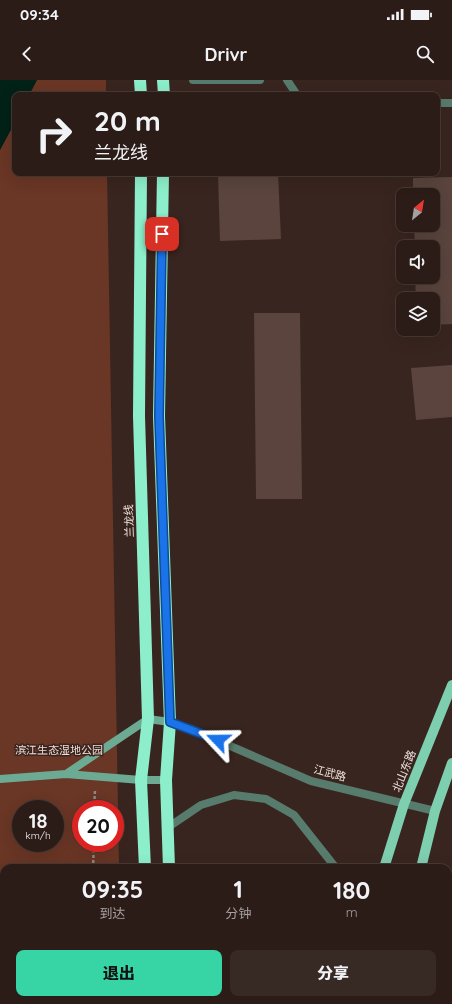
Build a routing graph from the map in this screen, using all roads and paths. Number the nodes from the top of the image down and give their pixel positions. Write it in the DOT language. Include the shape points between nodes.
graph roads {
  1 [pos="140,80"];
  2 [pos="163,80"];
  3 [pos="193,80"];
  4 [pos="260,80"];
  5 [pos="287,80"];
  6 [pos="141,92"];
  7 [pos="164,92"];
  8 [pos="295,92"];
  9 [pos="452,102"];
  10 [pos="440,103"];
  11 [pos="141,176"];
  12 [pos="163,176"];
  13 [pos="452,685"];
  14 [pos="148,719"];
  15 [pos="170,722"];
  16 [pos="452,763"];
  17 [pos="66,774"];
  18 [pos="95,776"];
  19 [pos="0,779"];
  20 [pos="141,780"];
  21 [pos="166,780"];
  22 [pos="94,800"];
  23 [pos="404,804"];
  24 [pos="435,811"];
  25 [pos="167,828"];
  26 [pos="94,852"];
  27 [pos="93,864"];
  28 [pos="145,864"];
  29 [pos="169,864"];
  30 [pos="333,864"];
  31 [pos="385,864"];
  32 [pos="422,864"];
  1 -- 6 [label="highway"];
  2 -- 7 [label="highway"];
  3 -- 4 [label="street"];
  5 -- 8 [label="street"];
  9 -- 10 [label="street"];
  11 -- 14 [label="highway, 兰龙线" via="139,416"];
  12 -- 15 [label="highway" via="159,416"];
  13 -- 23 [label="main road, 北山东路"];
  14 -- 15 [label="main road"];
  14 -- 17 [label="main road"];
  14 -- 20 [label="highway, 兰龙线"];
  15 -- 21 [label="highway"];
  15 -- 23 [label="street, 江武路" via="311,781"];
  16 -- 24 [label="main road"];
  17 -- 18 [label="main road"];
  17 -- 19 [label="main road"];
  18 -- 20 [label="main road"];
  18 -- 22 [label="path"];
  20 -- 21 [label="main road"];
  20 -- 28 [label="highway, 兰龙线"];
  21 -- 25 [label="highway"];
  23 -- 24 [label="street, 江武路"];
  23 -- 31 [label="main road, 北山东路"];
  24 -- 32 [label="main road"];
  25 -- 29 [label="highway"];
  25 -- 30 [label="street" via="201,804 234,795 266,799 294,815"];
  26 -- 27 [label="path"];
}
